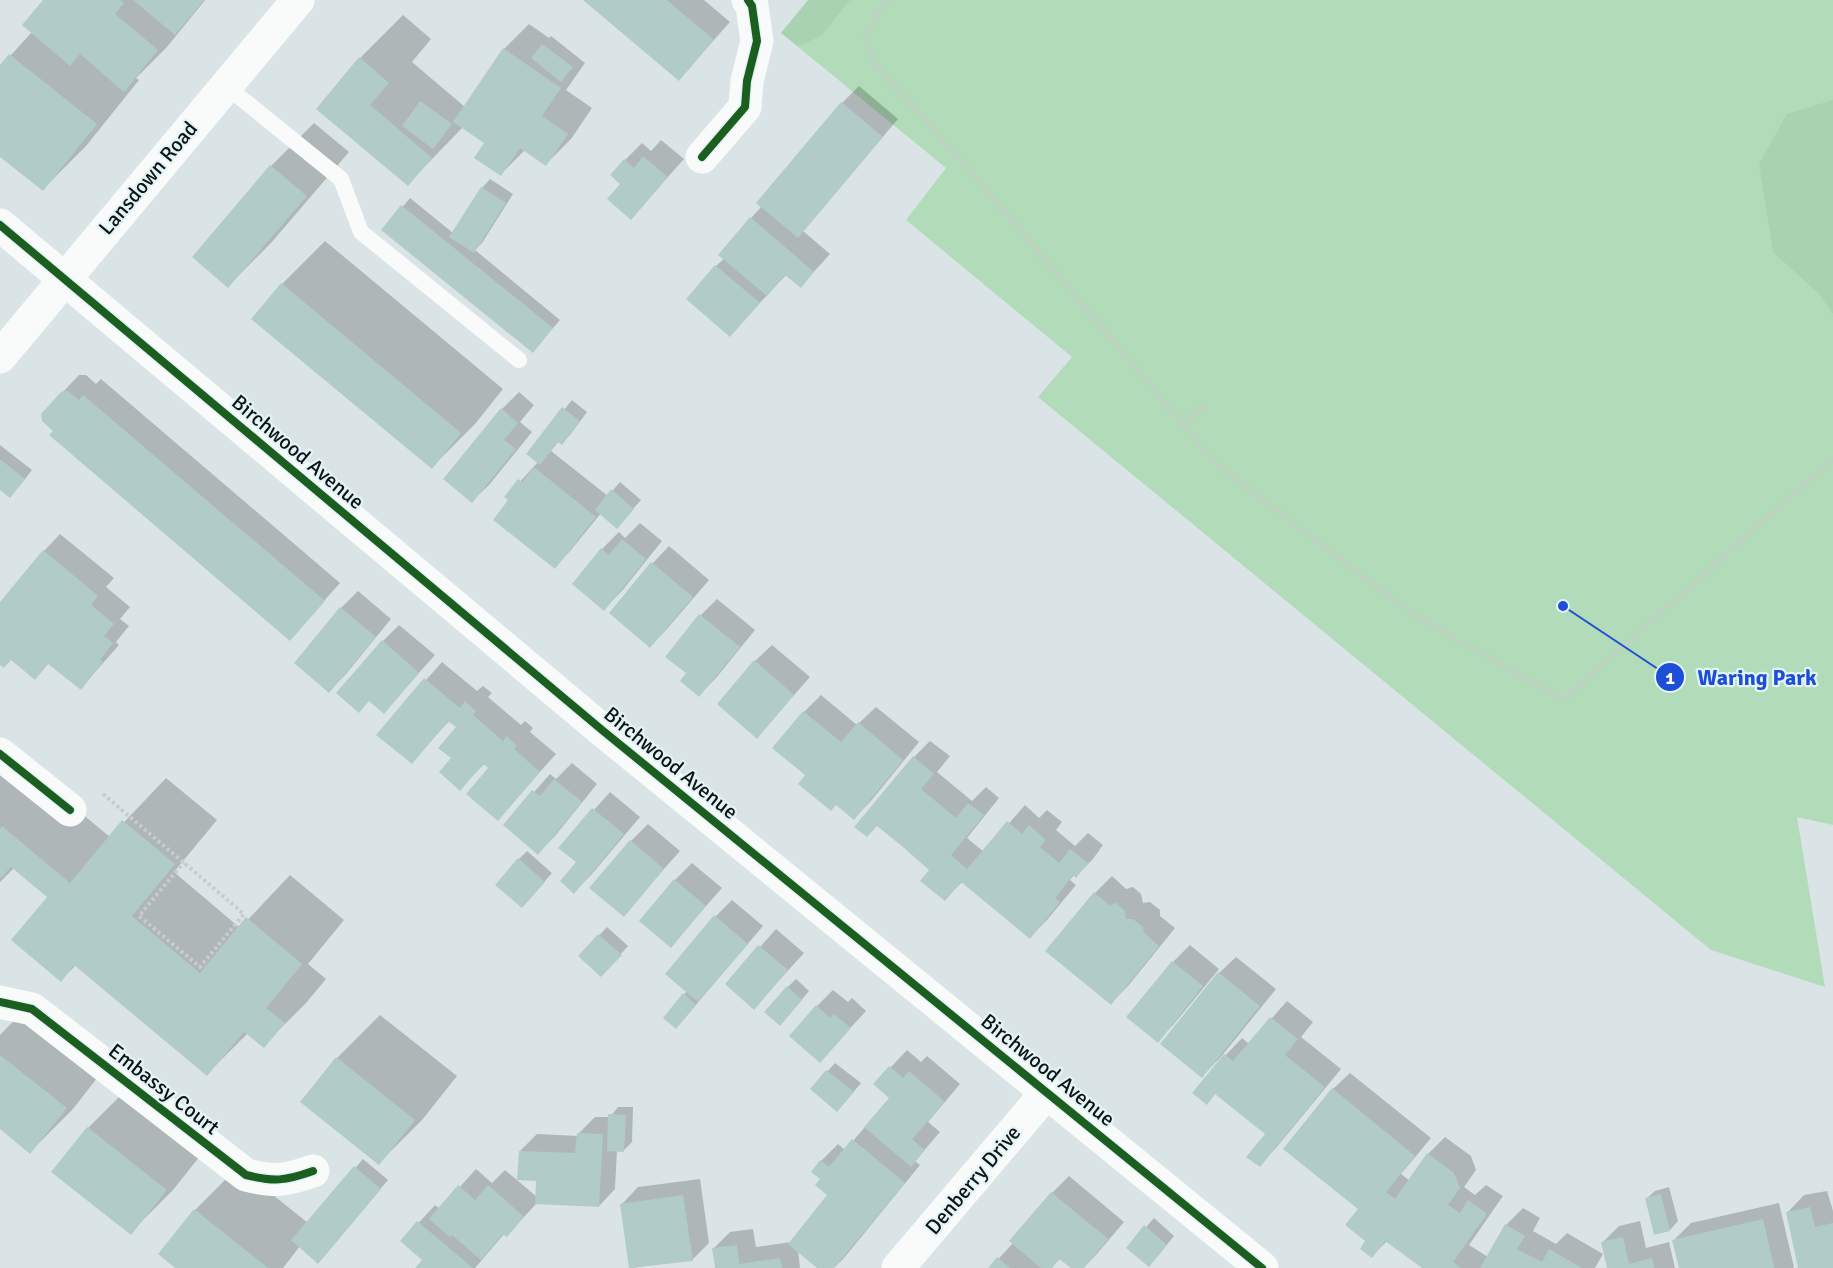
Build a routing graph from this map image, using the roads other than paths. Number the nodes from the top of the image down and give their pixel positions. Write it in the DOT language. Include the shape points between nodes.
graph roads {
  1 [pos="298,0"];
  2 [pos="747,0"];
  3 [pos="226,86"];
  4 [pos="702,157"];
  5 [pos="0,225"];
  6 [pos="64,279"];
  7 [pos="0,357"];
  8 [pos="519,360"];
  9 [pos="0,754"];
  10 [pos="70,810"];
  11 [pos="0,1002"];
  12 [pos="1047,1092"];
  13 [pos="313,1171"];
  14 [pos="898,1268"];
  15 [pos="1262,1268"];
  1 -- 3 [label="street, Lansdown Road"];
  2 -- 4 [label="street" via="752,6 757,41 745,107"];
  3 -- 6 [label="street, Lansdown Road"];
  3 -- 8 [label="lane" via="341,179 361,232"];
  5 -- 6 [label="street, Birchwood Avenue"];
  6 -- 7 [label="street, Lansdown Road"];
  6 -- 12 [label="street, Birchwood Avenue" via="609,735"];
  9 -- 10 [label="street"];
  11 -- 13 [label="street, Embassy Court" via="32,1009 246,1174 269,1181"];
  12 -- 14 [label="street, Denberry Drive"];
  12 -- 15 [label="street, Birchwood Avenue"];
}
